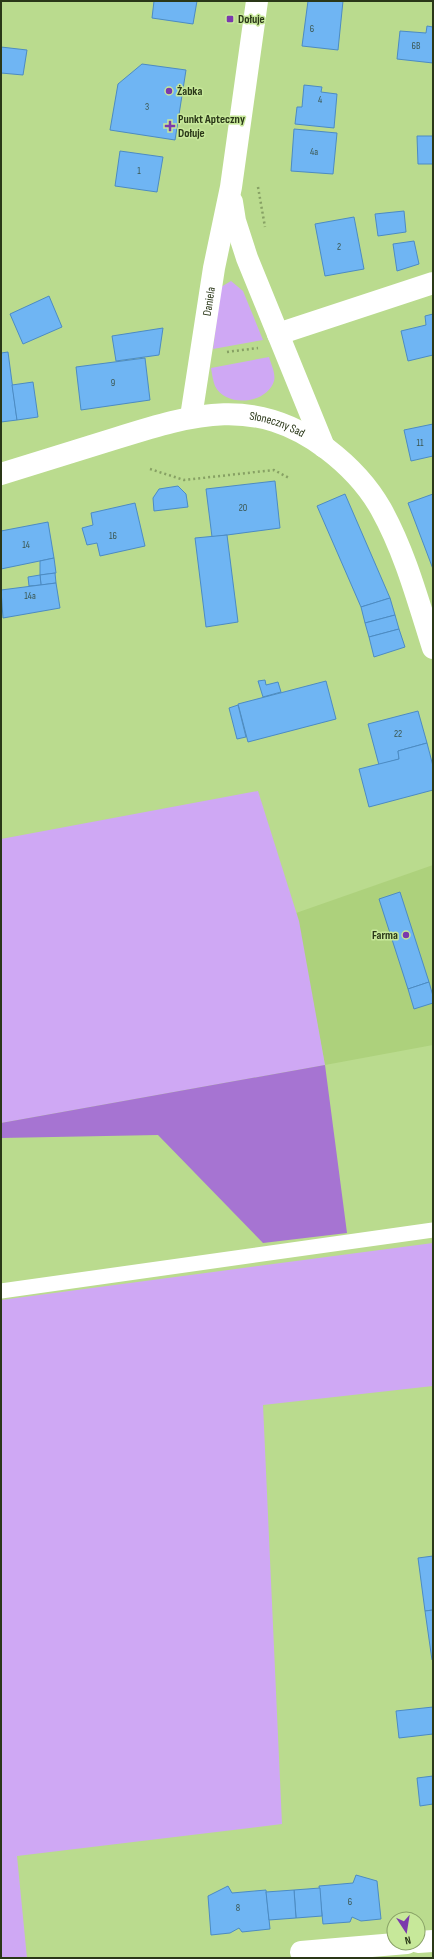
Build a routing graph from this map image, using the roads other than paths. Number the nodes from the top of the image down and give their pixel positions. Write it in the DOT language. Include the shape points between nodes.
graph roads {
  1 [pos="257,1"];
  2 [pos="231,187"];
  3 [pos="433,283"];
  4 [pos="278,334"];
  5 [pos="191,417"];
  6 [pos="324,447"];
  7 [pos="1,474"];
  8 [pos="433,648"];
  9 [pos="433,1230"];
  10 [pos="1,1291"];
  11 [pos="386,1945"];
  12 [pos="301,1952"];
  1 -- 2 [label="street, Daniela"];
  2 -- 4 [label="street, Daniela" via="239,235"];
  2 -- 5 [label="street, Daniela" via="214,268"];
  3 -- 4 [label="street"];
  4 -- 6 [label="street, Daniela"];
  5 -- 6 [label="street, Słoneczny Sad" via="232,413 266,418 295,429"];
  5 -- 7 [label="street, Słoneczny Sad"];
  6 -- 8 [label="street, Słoneczny Sad" via="348,467 381,509 407,567"];
  9 -- 10 [label="lane"];
  11 -- 12 [label="street"];
}
